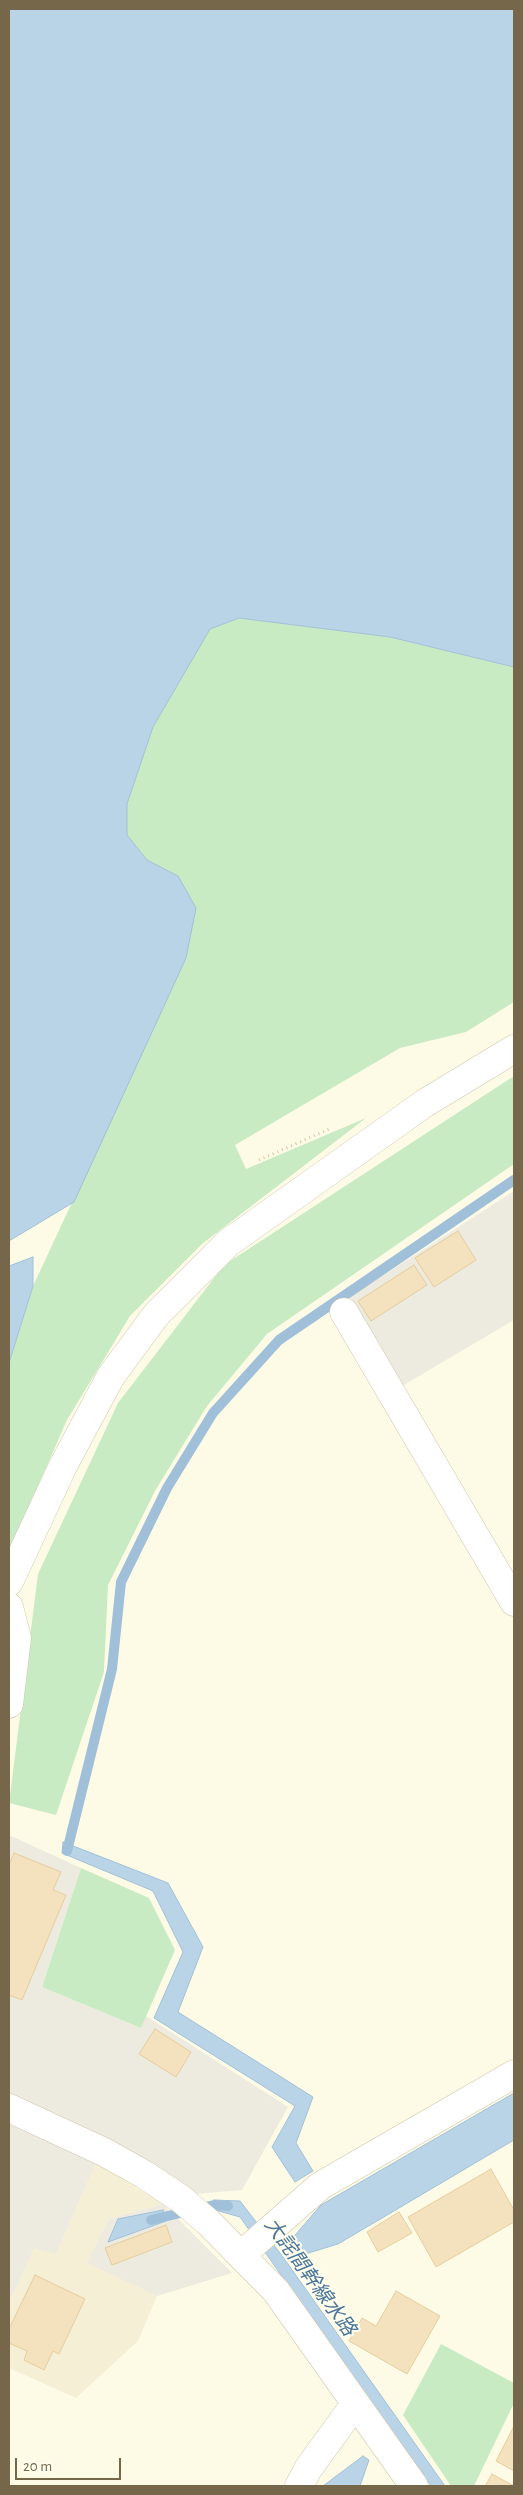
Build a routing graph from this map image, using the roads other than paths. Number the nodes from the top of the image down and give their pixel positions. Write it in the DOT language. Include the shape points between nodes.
graph roads {
  1 [pos="514,1049"];
  2 [pos="344,1312"];
  3 [pos="9,1582"];
  4 [pos="514,1602"];
  5 [pos="9,1607"];
  6 [pos="9,1704"];
  7 [pos="514,2074"];
  8 [pos="9,2108"];
  9 [pos="254,2244"];
  10 [pos="355,2404"];
  11 [pos="299,2486"];
  12 [pos="414,2486"];
  1 -- 3 [label="street" via="425,1103 228,1243 156,1315 111,1376 63,1466"];
  2 -- 4 [label="street"];
  5 -- 6 [label="street" via="17,1638"];
  7 -- 9 [label="street" via="320,2186"];
  8 -- 9 [label="street" via="104,2152 181,2199 208,2222"];
  9 -- 10 [label="street" via="276,2290"];
  10 -- 11 [label="street"];
  10 -- 12 [label="street"];
}
